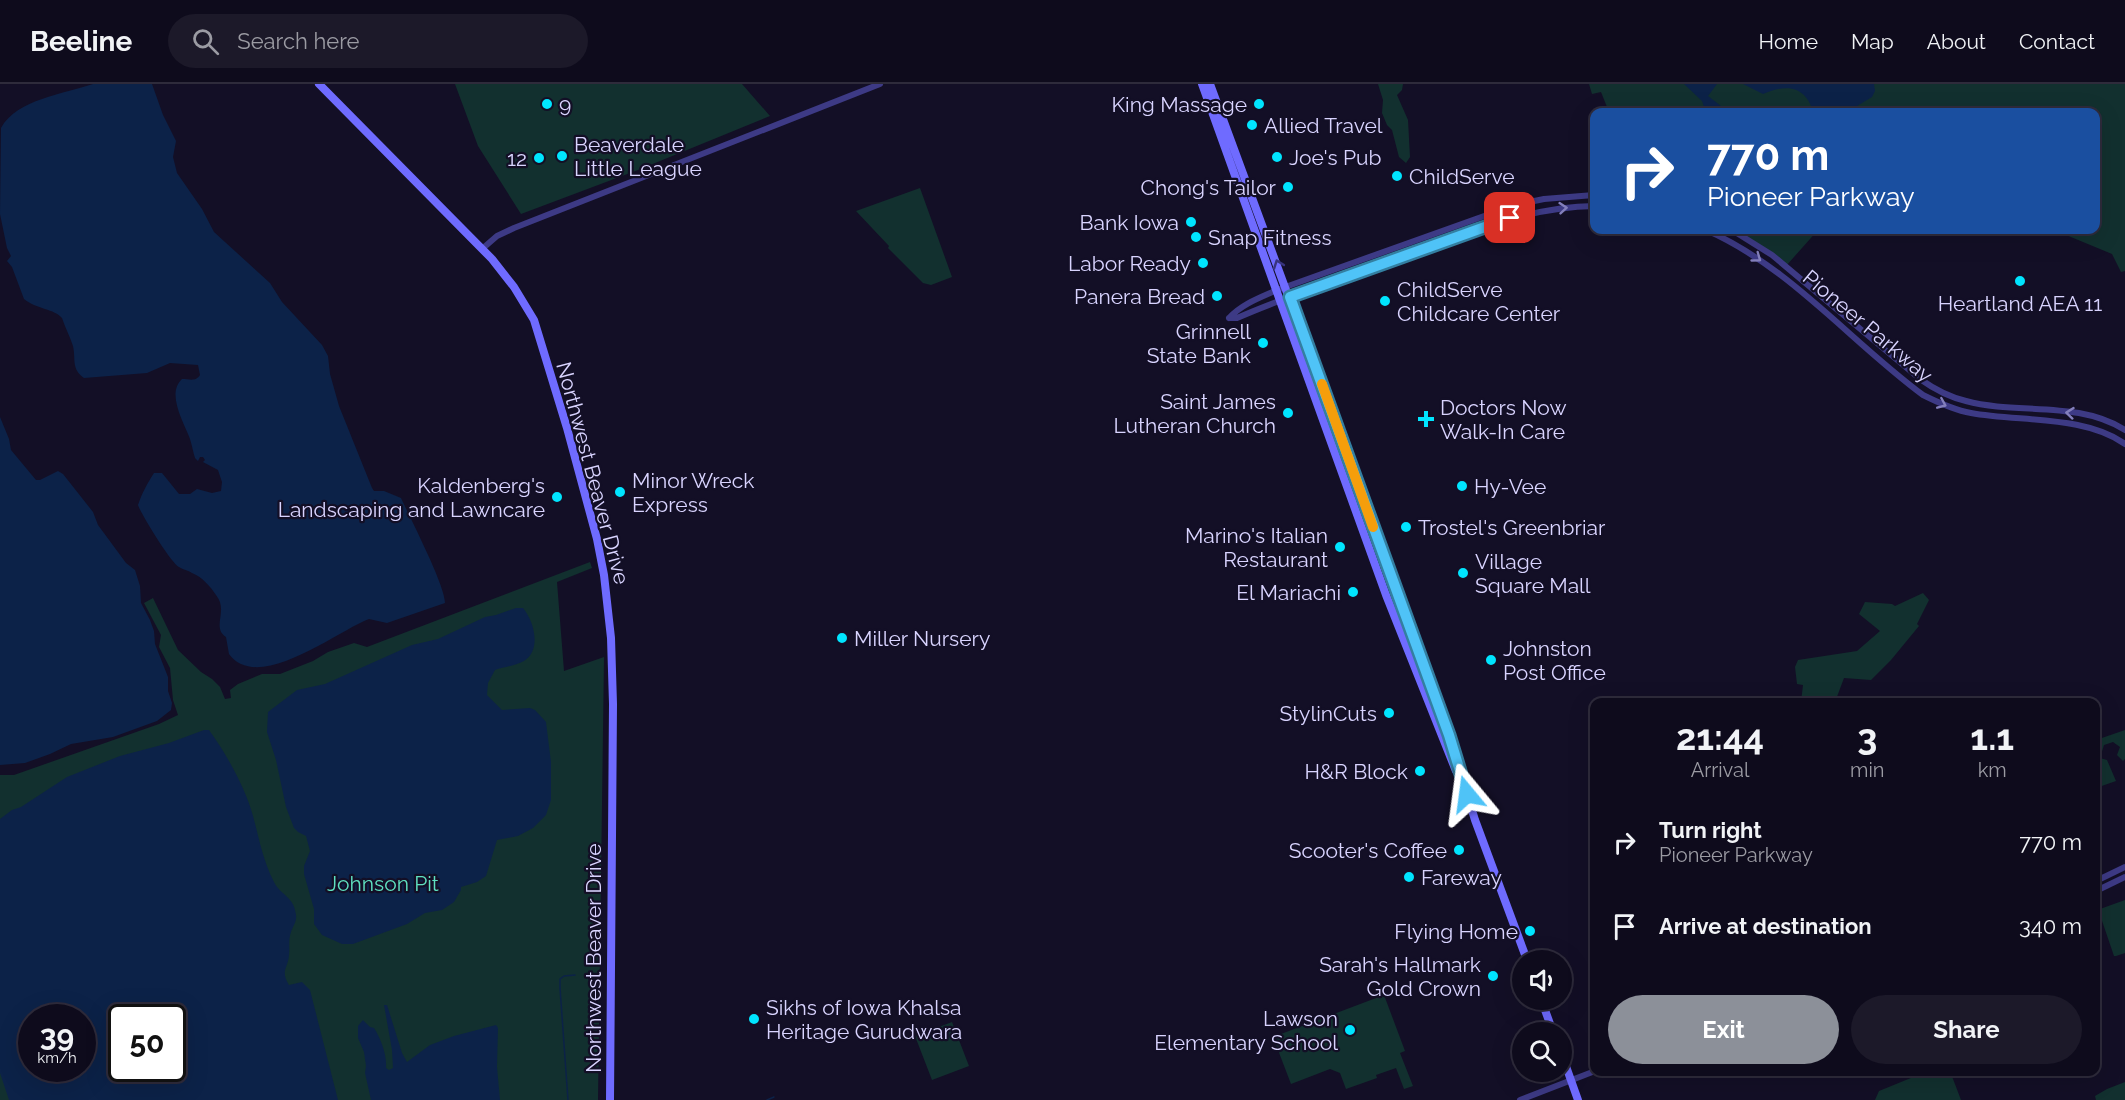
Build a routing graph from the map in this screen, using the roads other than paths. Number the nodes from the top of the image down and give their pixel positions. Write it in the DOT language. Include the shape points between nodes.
graph roads {
  1 [pos="319,84"];
  2 [pos="880,84"];
  3 [pos="1202,84"];
  4 [pos="1210,84"];
  5 [pos="1590,195"];
  6 [pos="1590,206"];
  7 [pos="1714,234"];
  8 [pos="1738,234"];
  9 [pos="482,249"];
  10 [pos="1286,287"];
  11 [pos="1277,291"];
  12 [pos="1290,297"];
  13 [pos="1280,301"];
  14 [pos="2125,430"];
  15 [pos="2125,444"];
  16 [pos="1467,794"];
  17 [pos="2125,867"];
  18 [pos="2125,877"];
  19 [pos="2100,879"];
  20 [pos="2100,889"];
  21 [pos="1523,950"];
  22 [pos="1590,1073"];
  23 [pos="1572,1080"];
  24 [pos="1566,1082"];
  25 [pos="1572,1082"];
  26 [pos="610,1100"];
  27 [pos="1520,1100"];
  28 [pos="1578,1100"];
  1 -- 9 [label="main road, Northwest Beaver Drive"];
  2 -- 9 [label="street" via="514,228"];
  3 -- 11 [label="main road"];
  10 -- 4 [label="main road, one-way"];
  5 -- 10 [label="street" via="1506,207"];
  12 -- 6 [label="street, one-way" via="1505,220 1549,209"];
  7 -- 15 [label="street, Pioneer Parkway, one-way" via="1748,251 1775,271 1923,395 1973,414 2097,429"];
  14 -- 8 [label="street, Pioneer Parkway, one-way" via="2083,414 1979,404 1933,388 1772,255"];
  9 -- 26 [label="main road, Northwest Beaver Drive" via="514,287 536,327 567,428 604,575 613,692"];
  10 -- 11 [label="street"];
  10 -- 12 [label="main road"];
  11 -- 13 [label="main road"];
  11 -- 13 [label="street" via="1250,302 1229,318"];
  12 -- 13 [label="street"];
  12 -- 16 [label="main road"];
  13 -- 16 [label="main road" via="1393,612"];
  16 -- 21 [label="main road"];
  17 -- 19 [label="street"];
  18 -- 20 [label="street"];
  22 -- 23 [label="street"];
  24 -- 27 [label="street"];
  25 -- 28 [label="main road"];
}
